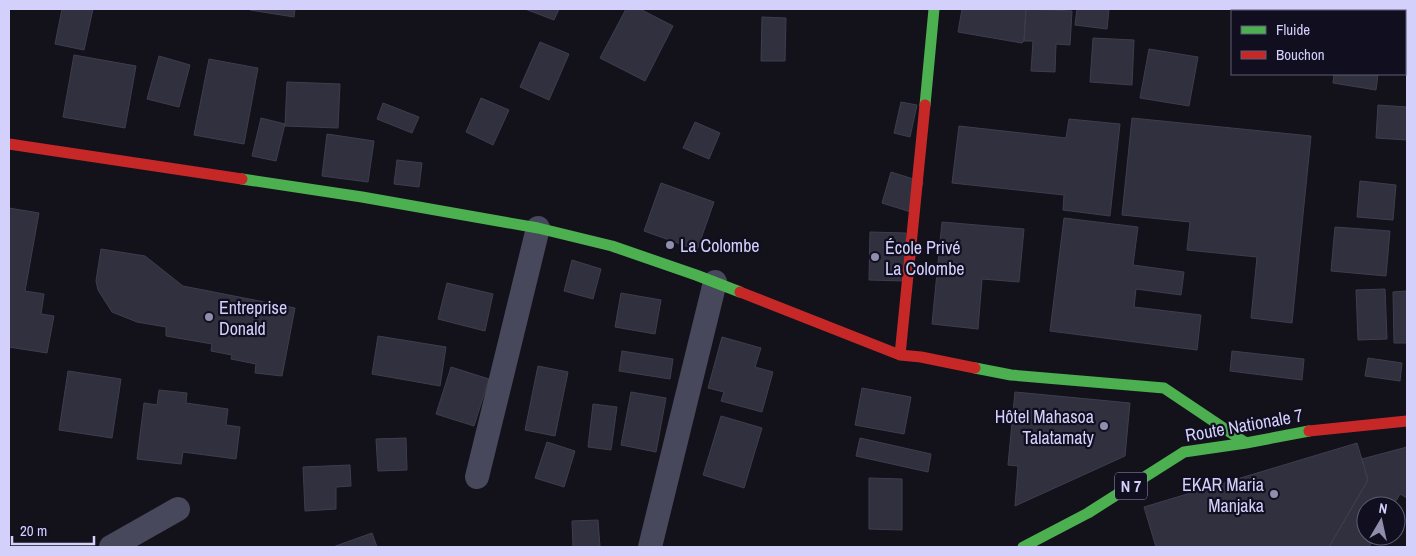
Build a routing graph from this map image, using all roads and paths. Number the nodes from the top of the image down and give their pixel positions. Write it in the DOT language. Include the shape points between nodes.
graph roads {
  1 [pos="934,9"];
  2 [pos="9,144"];
  3 [pos="538,228"];
  4 [pos="715,282"];
  5 [pos="900,355"];
  6 [pos="1407,421"];
  7 [pos="1246,443"];
  8 [pos="477,477"];
  9 [pos="178,510"];
  10 [pos="110,547"];
  11 [pos="650,547"];
  12 [pos="1022,547"];
  1 -- 5 [label="street"];
  2 -- 3 [label="street" via="362,197"];
  3 -- 4 [label="street" via="612,246"];
  3 -- 8 [label="street"];
  4 -- 5 [label="street"];
  4 -- 11 [label="street"];
  5 -- 7 [label="street" via="1011,375 1164,388"];
  6 -- 7 [label="street, Route Nationale 7 / N 7" via="1314,430"];
  7 -- 12 [label="street, Route Nationale 7 / N 7" via="1184,452 1088,513"];
  9 -- 10 [label="street"];
}
